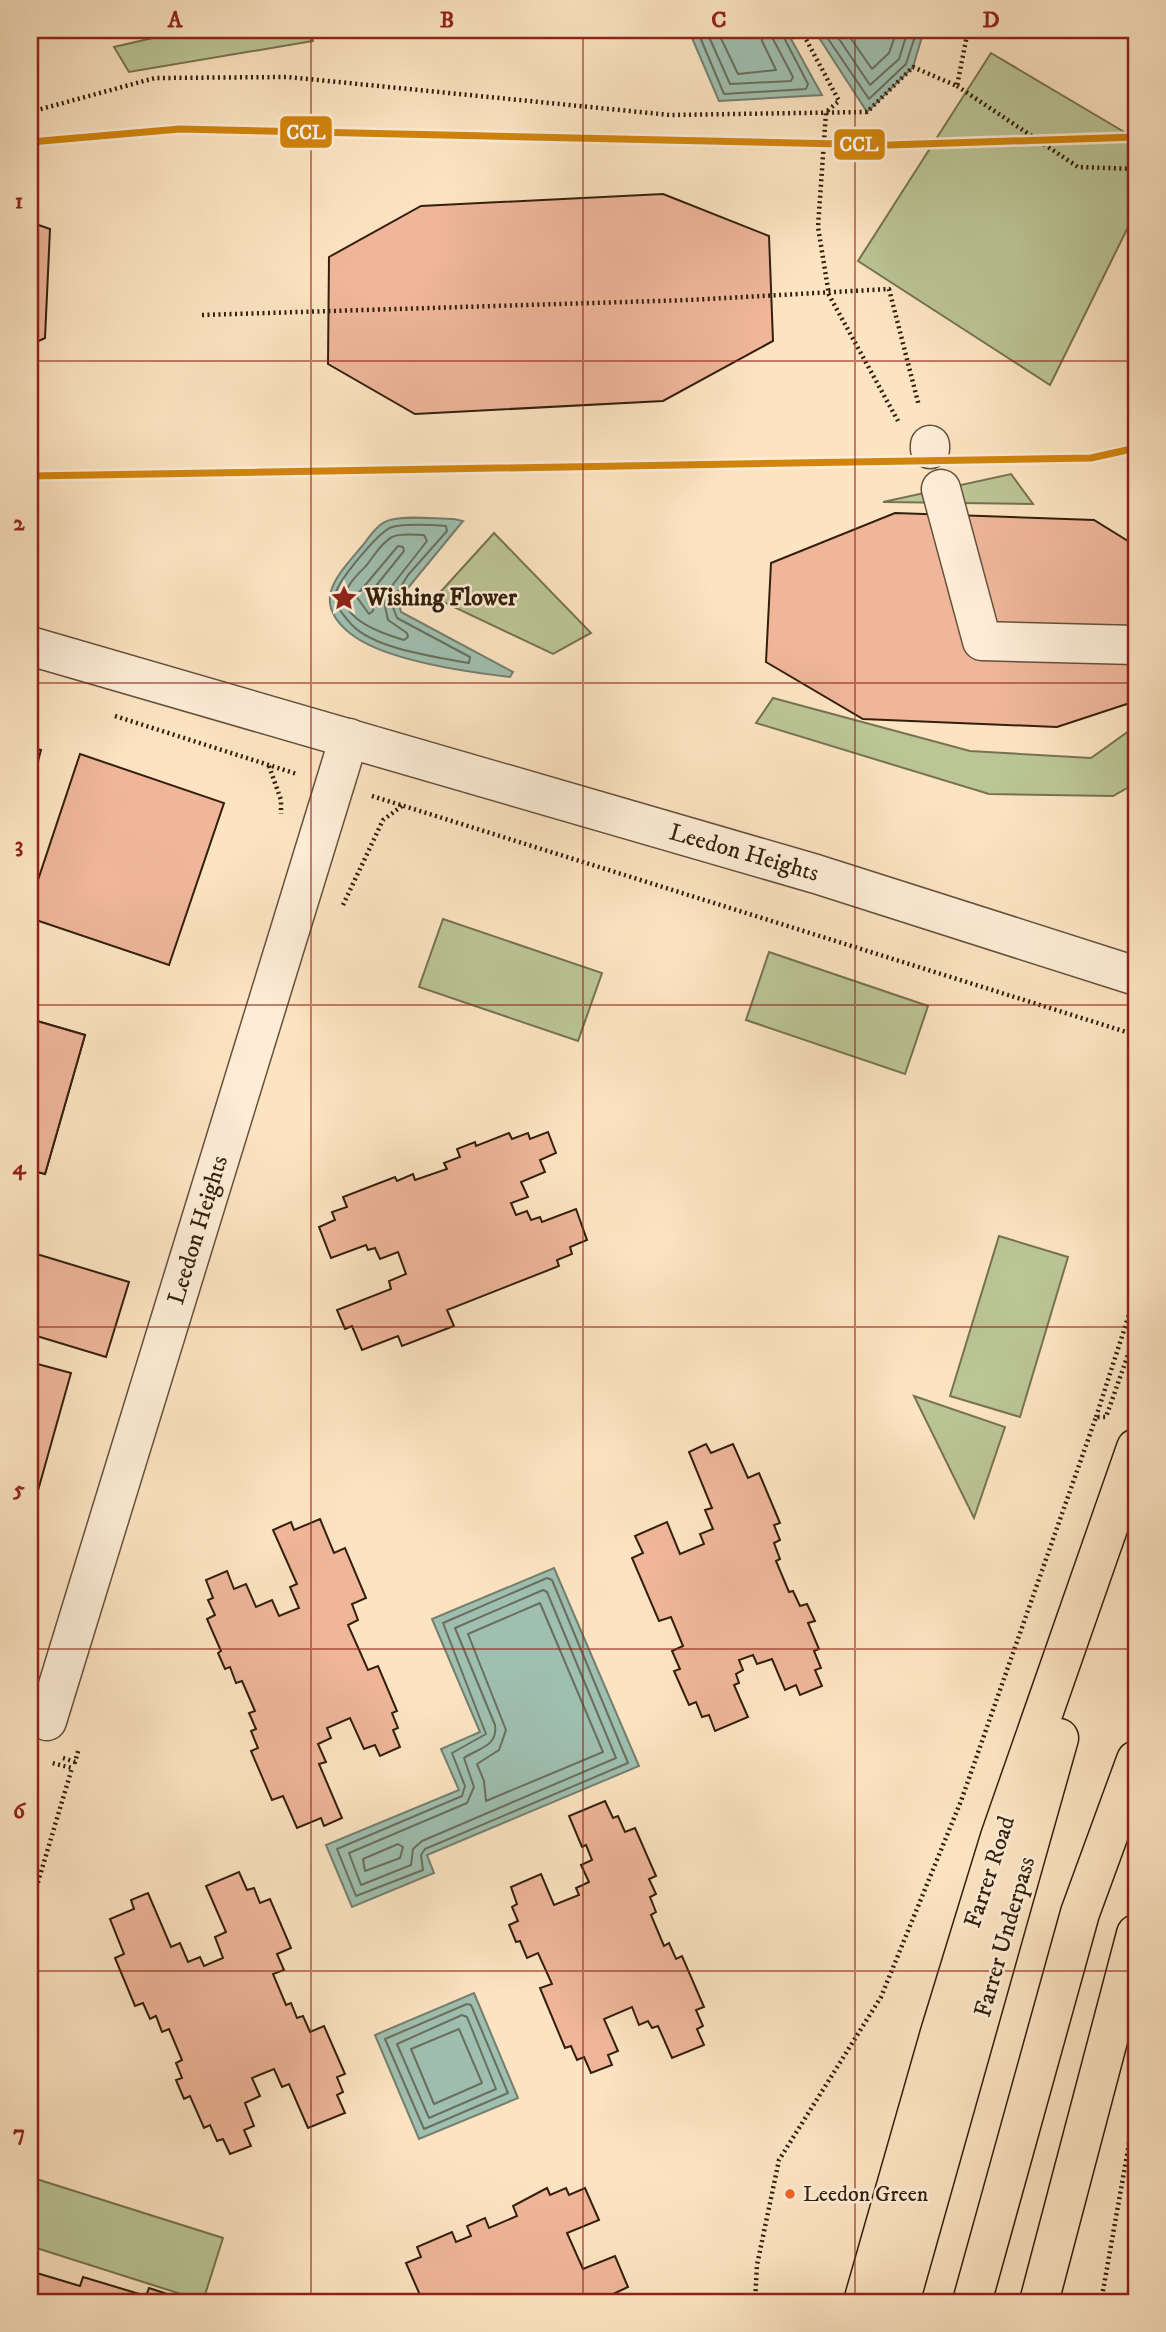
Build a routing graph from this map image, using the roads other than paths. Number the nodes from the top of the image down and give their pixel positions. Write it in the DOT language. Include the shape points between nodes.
graph roads {
  1 [pos="942,489"];
  2 [pos="1136,645"];
  3 [pos="30,646"];
  4 [pos="349,738"];
  5 [pos="1136,976"];
  6 [pos="1136,1448"];
  7 [pos="47,1721"];
  8 [pos="1136,1760"];
  9 [pos="1136,1934"];
  10 [pos="863,2302"];
  11 [pos="900,2302"];
  12 [pos="972,2302"];
  13 [pos="1039,2302"];
  1 -- 2 [label="street" via="982,641"];
  3 -- 4 [label="street, Leedon Heights"];
  4 -- 5 [label="street, Leedon Heights" via="816,874"];
  4 -- 7 [label="street, Leedon Heights"];
  6 -- 10 [label="highway, Farrer Road" via="1000,1837"];
  6 -- 11 [label="highway, Farrer Underpass" via="1017,1896"];
  8 -- 12 [label="highway" via="1080,1913"];
  9 -- 13 [label="highway"];
}
